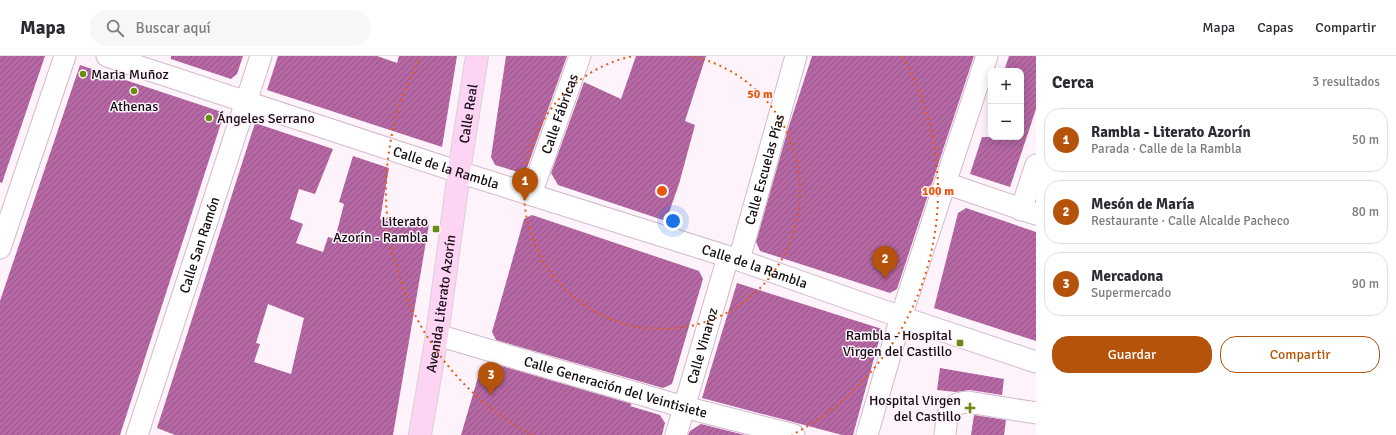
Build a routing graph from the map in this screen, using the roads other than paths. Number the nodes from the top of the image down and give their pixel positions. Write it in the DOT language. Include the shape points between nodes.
graph roads {
  1 [pos="66,56"];
  2 [pos="107,56"];
  3 [pos="262,56"];
  4 [pos="477,56"];
  5 [pos="580,56"];
  6 [pos="796,56"];
  7 [pos="987,56"];
  8 [pos="247,102"];
  9 [pos="1036,165"];
  10 [pos="459,172"];
  11 [pos="945,183"];
  12 [pos="531,194"];
  13 [pos="1029,212"];
  14 [pos="4,225"];
  15 [pos="0,248"];
  16 [pos="734,258"];
  17 [pos="901,317"];
  18 [pos="437,335"];
  19 [pos="1036,362"];
  20 [pos="684,407"];
  21 [pos="1036,413"];
  22 [pos="137,435"];
  23 [pos="420,435"];
  24 [pos="676,435"];
  25 [pos="794,435"];
  26 [pos="867,435"];
  27 [pos="945,435"];
  1 -- 14 [label="street"];
  2 -- 8 [label="street, Calle de la Rambla"];
  3 -- 8 [label="street, Calle San Ramón"];
  4 -- 10 [label="main road, Calle Real"];
  5 -- 12 [label="street, Calle Fábricas"];
  6 -- 16 [label="street, Calle Escuelas Pías"];
  7 -- 11 [label="street"];
  8 -- 10 [label="street, Calle de la Rambla"];
  8 -- 22 [label="street, Calle San Ramón"];
  9 -- 13 [label="street"];
  10 -- 12 [label="street, Calle de la Rambla"];
  10 -- 18 [label="main road, Avenida Literato Azorín"];
  11 -- 13 [label="street"];
  11 -- 17 [label="street"];
  12 -- 16 [label="street, Calle de la Rambla"];
  14 -- 15 [label="street"];
  16 -- 17 [label="street, Calle de la Rambla"];
  16 -- 20 [label="street, Calle Vinaroz"];
  17 -- 19 [label="street, Calle de la Rambla"];
  17 -- 26 [label="street"];
  18 -- 20 [label="street, Calle Generación del Veintisiete"];
  18 -- 23 [label="main road, Avenida Literato Azorín"];
  20 -- 24 [label="street, Calle Vinaroz"];
  20 -- 25 [label="street, Calle Generación del Veintisiete"];
  21 -- 27 [label="street" via="959,402 953,405 948,413"];
}
